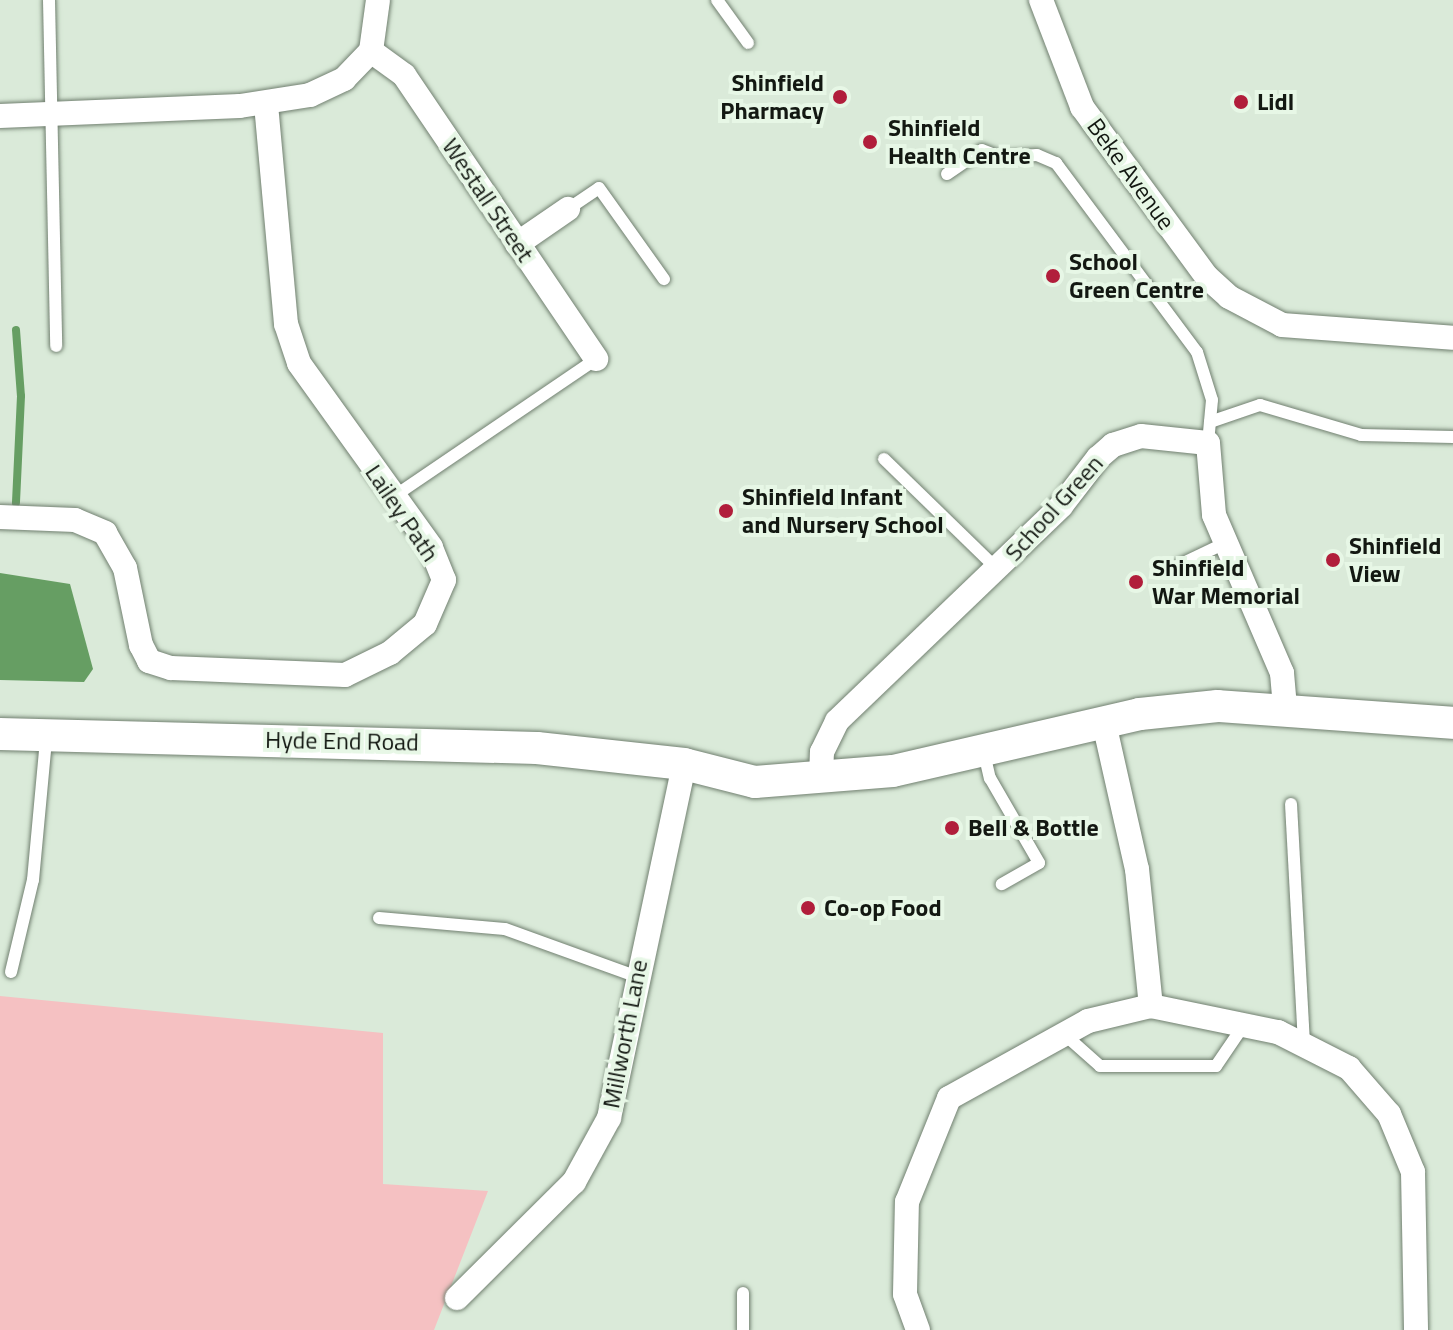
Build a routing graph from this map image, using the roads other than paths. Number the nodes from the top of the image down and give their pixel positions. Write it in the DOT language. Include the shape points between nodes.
graph roads {
  1 [pos="49,0"];
  2 [pos="378,0"];
  3 [pos="717,0"];
  4 [pos="1041,0"];
  5 [pos="748,43"];
  6 [pos="371,51"];
  7 [pos="266,103"];
  8 [pos="52,111"];
  9 [pos="0,116"];
  10 [pos="947,174"];
  11 [pos="568,209"];
  12 [pos="517,244"];
  13 [pos="664,279"];
  14 [pos="1453,338"];
  15 [pos="56,346"];
  16 [pos="596,359"];
  17 [pos="1209,432"];
  18 [pos="1453,437"];
  19 [pos="884,459"];
  20 [pos="393,497"];
  21 [pos="0,517"];
  22 [pos="1223,544"];
  23 [pos="1179,565"];
  24 [pos="998,570"];
  25 [pos="1285,707"];
  26 [pos="1104,723"];
  27 [pos="1453,723"];
  28 [pos="0,734"];
  29 [pos="46,739"];
  30 [pos="983,750"];
  31 [pos="684,764"];
  32 [pos="821,779"];
  33 [pos="1291,804"];
  34 [pos="1002,884"];
  35 [pos="379,918"];
  36 [pos="11,972"];
  37 [pos="635,976"];
  38 [pos="1151,1006"];
  39 [pos="1244,1025"];
  40 [pos="1064,1034"];
  41 [pos="1304,1046"];
  42 [pos="743,1293"];
  43 [pos="457,1298"];
  44 [pos="743,1330"];
  45 [pos="918,1330"];
  46 [pos="1416,1330"];
  1 -- 8 [label="lane"];
  2 -- 6 [label="street"];
  3 -- 5 [label="lane"];
  4 -- 14 [label="street, Beke Avenue" via="1082,107 1207,277 1229,297 1282,325"];
  6 -- 7 [label="street" via="344,79 310,95"];
  6 -- 12 [label="street, Westall Street" via="404,75"];
  7 -- 8 [label="street"];
  7 -- 20 [label="street, Lailey Path" via="286,324 299,363"];
  8 -- 9 [label="street"];
  8 -- 15 [label="lane"];
  10 -- 17 [label="lane" via="982,150 1000,157 1037,155 1056,163 1197,352 1208,378"];
  11 -- 12 [label="street"];
  11 -- 13 [label="lane" via="599,188"];
  12 -- 16 [label="street, Westall Street"];
  16 -- 20 [label="lane"];
  17 -- 18 [label="lane" via="1260,405 1361,435"];
  17 -- 22 [label="street" via="1214,515"];
  17 -- 24 [label="street, School Green" via="1141,436 1113,445"];
  19 -- 24 [label="lane"];
  20 -- 21 [label="street, Lailey Path" via="431,547 444,580 425,624 390,653 345,675 171,668 149,661 116,548 96,526 75,520"];
  22 -- 23 [label="lane"];
  22 -- 25 [label="street" via="1282,673"];
  24 -- 32 [label="street, School Green" via="837,721 822,752"];
  25 -- 26 [label="main road" via="1218,706"];
  25 -- 27 [label="main road"];
  26 -- 30 [label="main road"];
  26 -- 38 [label="street" via="1137,869"];
  28 -- 29 [label="main road, Hyde End Road"];
  29 -- 31 [label="main road, Hyde End Road" via="427,742"];
  29 -- 36 [label="lane" via="33,880"];
  30 -- 32 [label="main road" via="893,771"];
  30 -- 34 [label="lane" via="990,778 1039,863"];
  31 -- 32 [label="main road" via="755,782"];
  31 -- 37 [label="street, Millworth Lane"];
  33 -- 41 [label="lane"];
  35 -- 37 [label="lane" via="505,929"];
  37 -- 43 [label="street, Millworth Lane" via="609,1118 574,1182"];
  38 -- 39 [label="street"];
  38 -- 40 [label="street" via="1088,1021"];
  39 -- 40 [label="lane" via="1216,1066 1100,1066"];
  39 -- 41 [label="street" via="1278,1032"];
  40 -- 45 [label="street" via="949,1098 907,1202 905,1294"];
  41 -- 46 [label="street" via="1349,1068 1389,1114 1413,1172"];
  42 -- 44 [label="lane"];
}
